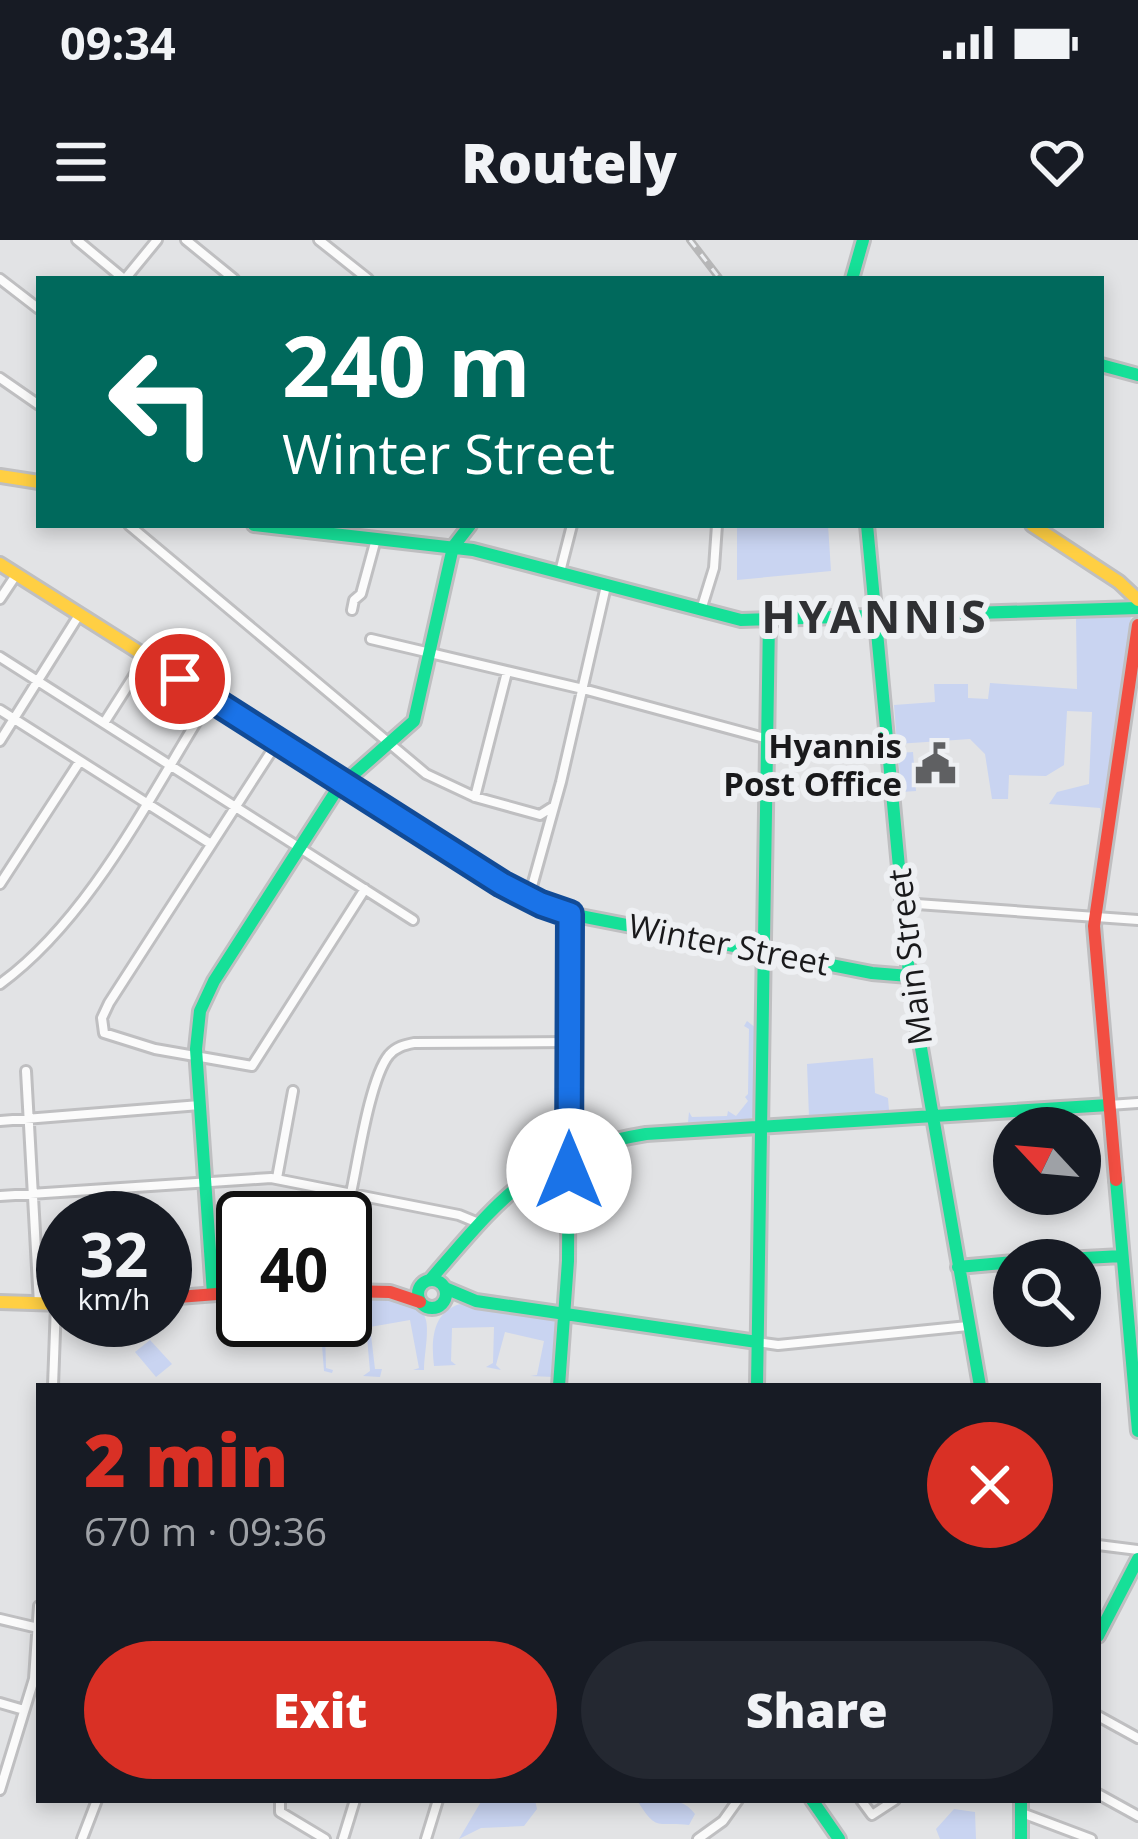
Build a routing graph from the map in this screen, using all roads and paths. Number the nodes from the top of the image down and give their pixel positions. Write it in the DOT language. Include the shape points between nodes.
graph roads {
  1 [pos="77,240"];
  2 [pos="157,240"];
  3 [pos="186,240"];
  4 [pos="319,240"];
  5 [pos="863,240"];
  6 [pos="121,276"];
  7 [pos="127,276"];
  8 [pos="230,276"];
  9 [pos="364,276"];
  10 [pos="853,276"];
  11 [pos="0,280"];
  12 [pos="36,307"];
  13 [pos="1104,366"];
  14 [pos="1138,375"];
  15 [pos="0,378"];
  16 [pos="36,403"];
  17 [pos="0,476"];
  18 [pos="36,482"];
  19 [pos="133,528"];
  20 [pos="282,528"];
  21 [pos="468,528"];
  22 [pos="571,528"];
  23 [pos="717,528"];
  24 [pos="867,528"];
  25 [pos="1036,528"];
  26 [pos="376,538"];
  27 [pos="453,547"];
  28 [pos="0,564"];
  29 [pos="560,572"];
  30 [pos="16,575"];
  31 [pos="1119,583"];
  32 [pos="606,586"];
  33 [pos="0,599"];
  34 [pos="1138,604"];
  35 [pos="352,610"];
  36 [pos="1118,610"];
  37 [pos="700,611"];
  38 [pos="79,616"];
  39 [pos="877,618"];
  40 [pos="769,620"];
  41 [pos="1138,625"];
  42 [pos="371,639"];
  43 [pos="432,652"];
  44 [pos="0,657"];
  45 [pos="146,657"];
  46 [pos="507,672"];
  47 [pos="40,682"];
  48 [pos="1133,686"];
  49 [pos="583,688"];
  50 [pos="211,698"];
  51 [pos="0,710"];
  52 [pos="15,719"];
  53 [pos="104,723"];
  54 [pos="768,739"];
  55 [pos="0,741"];
  56 [pos="278,741"];
  57 [pos="392,745"];
  58 [pos="80,761"];
  59 [pos="169,766"];
  60 [pos="343,783"];
  61 [pos="475,797"];
  62 [pos="146,803"];
  63 [pos="235,805"];
  64 [pos="551,808"];
  65 [pos="211,844"];
  66 [pos="300,847"];
  67 [pos="0,884"];
  68 [pos="365,890"];
  69 [pos="529,899"];
  70 [pos="901,903"];
  71 [pos="570,914"];
  72 [pos="1095,916"];
  73 [pos="413,920"];
  74 [pos="1138,920"];
  75 [pos="764,952"];
  76 [pos="909,976"];
  77 [pos="0,984"];
  78 [pos="569,1042"];
  79 [pos="196,1058"];
  80 [pos="26,1071"];
  81 [pos="293,1090"];
  82 [pos="1138,1103"];
  83 [pos="200,1105"];
  84 [pos="1109,1105"];
  85 [pos="569,1115"];
  86 [pos="930,1118"];
  87 [pos="28,1120"];
  88 [pos="0,1121"];
  89 [pos="761,1129"];
  90 [pos="608,1140"];
  91 [pos="569,1153"];
  92 [pos="531,1174"];
  93 [pos="277,1178"];
  94 [pos="206,1182"];
  95 [pos="341,1191"];
  96 [pos="351,1191"];
  97 [pos="33,1193"];
  98 [pos="569,1195"];
  99 [pos="0,1196"];
  100 [pos="372,1197"];
  101 [pos="476,1222"];
  102 [pos="36,1248"];
  103 [pos="1138,1255"];
  104 [pos="1123,1256"];
  105 [pos="1101,1257"];
  106 [pos="993,1264"];
  107 [pos="958,1267"];
  108 [pos="436,1288"];
  109 [pos="372,1292"];
  110 [pos="390,1292"];
  111 [pos="213,1294"];
  112 [pos="216,1294"];
  113 [pos="192,1296"];
  114 [pos="0,1302"];
  115 [pos="420,1302"];
  116 [pos="36,1304"];
  117 [pos="565,1313"];
  118 [pos="968,1327"];
  119 [pos="758,1342"];
  120 [pos="56,1347"];
  121 [pos="1136,1375"];
  122 [pos="53,1383"];
  123 [pos="559,1383"];
  124 [pos="757,1383"];
  125 [pos="979,1383"];
  126 [pos="1138,1431"];
  127 [pos="1101,1546"];
  128 [pos="1138,1555"];
  129 [pos="0,1619"];
  130 [pos="36,1628"];
  131 [pos="1101,1630"];
  132 [pos="36,1654"];
  133 [pos="0,1703"];
  134 [pos="24,1710"];
  135 [pos="1101,1718"];
  136 [pos="1138,1738"];
  137 [pos="0,1790"];
  138 [pos="1101,1796"];
  139 [pos="96,1803"];
  140 [pos="280,1803"];
  141 [pos="354,1803"];
  142 [pos="437,1803"];
  143 [pos="736,1803"];
  144 [pos="814,1803"];
  145 [pos="863,1803"];
  146 [pos="891,1803"];
  147 [pos="1021,1806"];
  148 [pos="1138,1816"];
  149 [pos="82,1839"];
  150 [pos="325,1839"];
  151 [pos="344,1839"];
  152 [pos="426,1839"];
  153 [pos="698,1839"];
  154 [pos="839,1839"];
  155 [pos="1021,1839"];
  156 [pos="1090,1839"];
  1 -- 6 [label="street"];
  2 -- 7 [label="street"];
  3 -- 8 [label="street"];
  4 -- 9 [label="street"];
  5 -- 10 [label="main road"];
  11 -- 12 [label="street"];
  13 -- 14 [label="main road"];
  15 -- 16 [label="street"];
  17 -- 18 [label="main road"];
  19 -- 57 [label="street"];
  20 -- 26 [label="main road"];
  21 -- 27 [label="main road"];
  22 -- 29 [label="street"];
  23 -- 37 [label="street"];
  24 -- 39 [label="main road, Main Street"];
  25 -- 31 [label="main road"];
  26 -- 27 [label="main road"];
  26 -- 35 [label="street"];
  27 -- 29 [label="main road"];
  27 -- 43 [label="main road"];
  28 -- 30 [label="main road, Winter Street"];
  29 -- 32 [label="main road"];
  30 -- 33 [label="street"];
  30 -- 38 [label="main road, Winter Street"];
  31 -- 34 [label="main road"];
  31 -- 36 [label="main road"];
  32 -- 37 [label="main road"];
  32 -- 49 [label="street"];
  34 -- 36 [label="main road"];
  36 -- 39 [label="main road"];
  37 -- 40 [label="main road"];
  38 -- 45 [label="main road, Winter Street"];
  38 -- 47 [label="street"];
  39 -- 40 [label="main road"];
  39 -- 70 [label="main road, Main Street"];
  40 -- 54 [label="main road"];
  41 -- 48 [label="main road"];
  42 -- 43 [label="street"];
  43 -- 46 [label="street"];
  43 -- 57 [label="main road" via="414,721"];
  44 -- 47 [label="street"];
  45 -- 50 [label="main road, Winter Street"];
  45 -- 53 [label="street"];
  46 -- 49 [label="street"];
  46 -- 61 [label="street"];
  47 -- 52 [label="street"];
  47 -- 53 [label="street"];
  48 -- 72 [label="main road"];
  49 -- 54 [label="street"];
  49 -- 64 [label="street"];
  50 -- 56 [label="main road, Winter Street"];
  50 -- 59 [label="street"];
  51 -- 52 [label="street"];
  52 -- 55 [label="street"];
  52 -- 58 [label="street"];
  53 -- 59 [label="street"];
  54 -- 75 [label="main road"];
  56 -- 60 [label="main road, Winter Street"];
  56 -- 63 [label="street"];
  57 -- 60 [label="main road"];
  57 -- 61 [label="street" via="426,774"];
  58 -- 62 [label="street"];
  58 -- 67 [label="street"];
  59 -- 62 [label="street"];
  59 -- 63 [label="street"];
  60 -- 66 [label="main road"];
  60 -- 69 [label="main road, Winter Street"];
  61 -- 64 [label="street" via="540,815"];
  62 -- 65 [label="street"];
  62 -- 77 [label="street" via="56,935"];
  63 -- 65 [label="street"];
  63 -- 66 [label="street"];
  64 -- 69 [label="street"];
  65 -- 79 [label="street" via="102,1018 104,1033 114,1038"];
  66 -- 68 [label="street"];
  66 -- 79 [label="main road" via="209,988"];
  68 -- 73 [label="street"];
  68 -- 79 [label="street" via="254,1064"];
  69 -- 71 [label="main road, Winter Street"];
  70 -- 72 [label="street"];
  70 -- 76 [label="main road, Main Street"];
  71 -- 75 [label="main road, Winter Street"];
  71 -- 78 [label="main road"];
  72 -- 74 [label="street"];
  72 -- 84 [label="main road"];
  75 -- 76 [label="main road, Winter Street"];
  75 -- 89 [label="main road"];
  76 -- 86 [label="main road, Main Street"];
  78 -- 85 [label="main road"];
  78 -- 96 [label="street" via="398,1048 378,1077"];
  79 -- 83 [label="main road"];
  80 -- 87 [label="street"];
  81 -- 93 [label="street"];
  82 -- 84 [label="street"];
  83 -- 87 [label="street"];
  83 -- 94 [label="main road"];
  84 -- 86 [label="main road"];
  84 -- 104 [label="main road"];
  85 -- 90 [label="street" via="584,1136"];
  85 -- 91 [label="main road"];
  86 -- 89 [label="main road"];
  86 -- 107 [label="main road, Main Street"];
  87 -- 88 [label="street"];
  87 -- 97 [label="street"];
  89 -- 90 [label="main road"];
  89 -- 119 [label="main road"];
  90 -- 91 [label="main road"];
  91 -- 92 [label="main road"];
  91 -- 98 [label="main road"];
  92 -- 98 [label="street" via="554,1176"];
  92 -- 101 [label="main road"];
  93 -- 94 [label="street"];
  93 -- 95 [label="street"];
  94 -- 97 [label="street"];
  94 -- 111 [label="main road"];
  97 -- 99 [label="street"];
  97 -- 102 [label="street"];
  98 -- 117 [label="main road"];
  100 -- 101 [label="street"];
  101 -- 108 [label="main road"];
  103 -- 104 [label="street"];
  104 -- 105 [label="main road"];
  104 -- 121 [label="main road"];
  106 -- 107 [label="main road"];
  107 -- 118 [label="main road, Main Street"];
  108 -- 110 [label="main road"];
  108 -- 115 [label="main road"];
  108 -- 115 [label="main road" via="433,1308"];
  108 -- 117 [label="main road"];
  109 -- 110 [label="main road"];
  110 -- 115 [label="main road"];
  111 -- 112 [label="main road"];
  111 -- 113 [label="main road"];
  114 -- 116 [label="main road"];
  117 -- 119 [label="main road"];
  117 -- 123 [label="main road"];
  118 -- 119 [label="street"];
  118 -- 125 [label="main road, Main Street"];
  119 -- 124 [label="main road"];
  120 -- 122 [label="street"];
  121 -- 126 [label="main road"];
  127 -- 128 [label="street"];
  128 -- 131 [label="main road"];
  129 -- 130 [label="street"];
  132 -- 134 [label="street"];
  133 -- 134 [label="street"];
  134 -- 137 [label="street"];
  135 -- 136 [label="street"];
  138 -- 148 [label="street"];
  139 -- 149 [label="street"];
  140 -- 150 [label="street" via="286,1817"];
  141 -- 151 [label="street"];
  142 -- 152 [label="street"];
  143 -- 153 [label="street"];
  144 -- 154 [label="main road"];
  145 -- 146 [label="street" via="872,1816"];
  147 -- 155 [label="main road"];
  147 -- 156 [label="street"];
}
